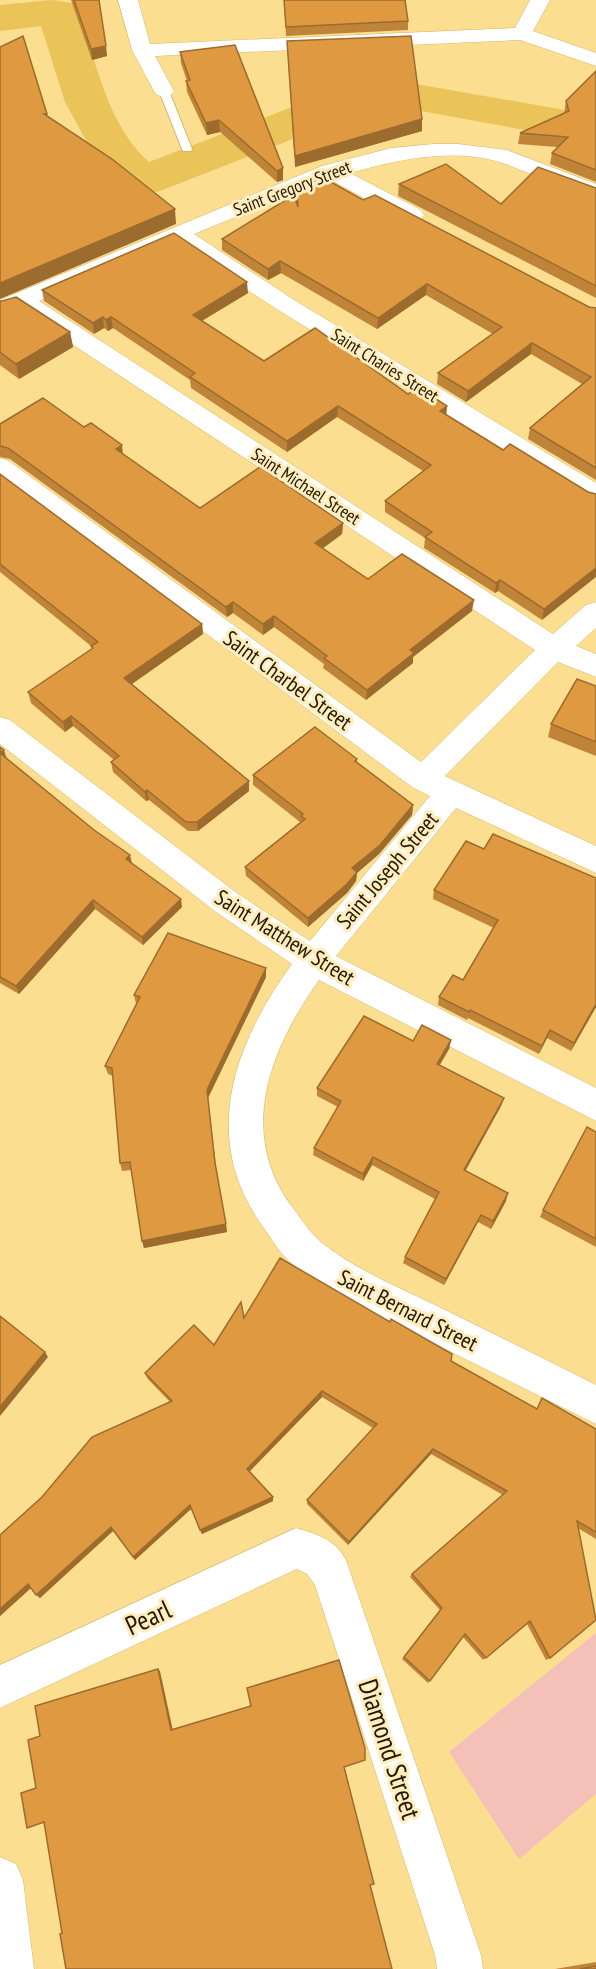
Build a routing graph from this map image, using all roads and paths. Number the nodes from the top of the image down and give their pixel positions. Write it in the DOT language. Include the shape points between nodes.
graph roads {
  1 [pos="128,0"];
  2 [pos="540,0"];
  3 [pos="522,34"];
  4 [pos="142,50"];
  5 [pos="596,60"];
  6 [pos="164,91"];
  7 [pos="187,149"];
  8 [pos="330,171"];
  9 [pos="596,192"];
  10 [pos="433,226"];
  11 [pos="177,232"];
  12 [pos="10,304"];
  13 [pos="0,467"];
  14 [pos="596,495"];
  15 [pos="596,612"];
  16 [pos="554,649"];
  17 [pos="596,666"];
  18 [pos="0,728"];
  19 [pos="423,779"];
  20 [pos="451,793"];
  21 [pos="596,860"];
  22 [pos="312,960"];
  23 [pos="596,1105"];
  24 [pos="253,1177"];
  25 [pos="596,1405"];
  26 [pos="296,1548"];
  27 [pos="0,1687"];
  28 [pos="0,1880"];
  29 [pos="11,1969"];
  30 [pos="460,1969"];
  1 -- 4 [label="street"];
  2 -- 3 [label="street"];
  3 -- 4 [label="street"];
  3 -- 5 [label="street"];
  4 -- 6 [label="street"];
  6 -- 7 [label="lane"];
  8 -- 9 [label="street, Saint Gregory Street" via="391,156 458,150 499,155"];
  8 -- 10 [label="street"];
  8 -- 11 [label="street, Saint Gregory Street"];
  11 -- 12 [label="street, Saint Gregory Street"];
  11 -- 14 [label="street, Saint Charies Street" via="283,303"];
  12 -- 16 [label="street, Saint Michael Street"];
  13 -- 19 [label="street, Saint Charbel Street"];
  15 -- 16 [label="street, Saint Joseph Street"];
  16 -- 17 [label="street, Saint Michael Street"];
  16 -- 19 [label="street, Saint Joseph Street"];
  18 -- 22 [label="street, Saint Matthew Street" via="227,903"];
  19 -- 20 [label="street, Saint Charbel Street"];
  20 -- 21 [label="street, Saint Charbel Street"];
  20 -- 22 [label="street, Saint Joseph Street"];
  22 -- 23 [label="street, Saint Matthew Street"];
  22 -- 24 [label="street, Saint Joseph Street" via="278,1011 252,1068 243,1134"];
  24 -- 25 [label="street, Saint Bernard Street" via="298,1246 350,1282"];
  26 -- 27 [label="street, Pearl"];
  26 -- 30 [label="street, Diamond Street" via="314,1553 328,1564"];
  28 -- 29 [label="street"];
}
